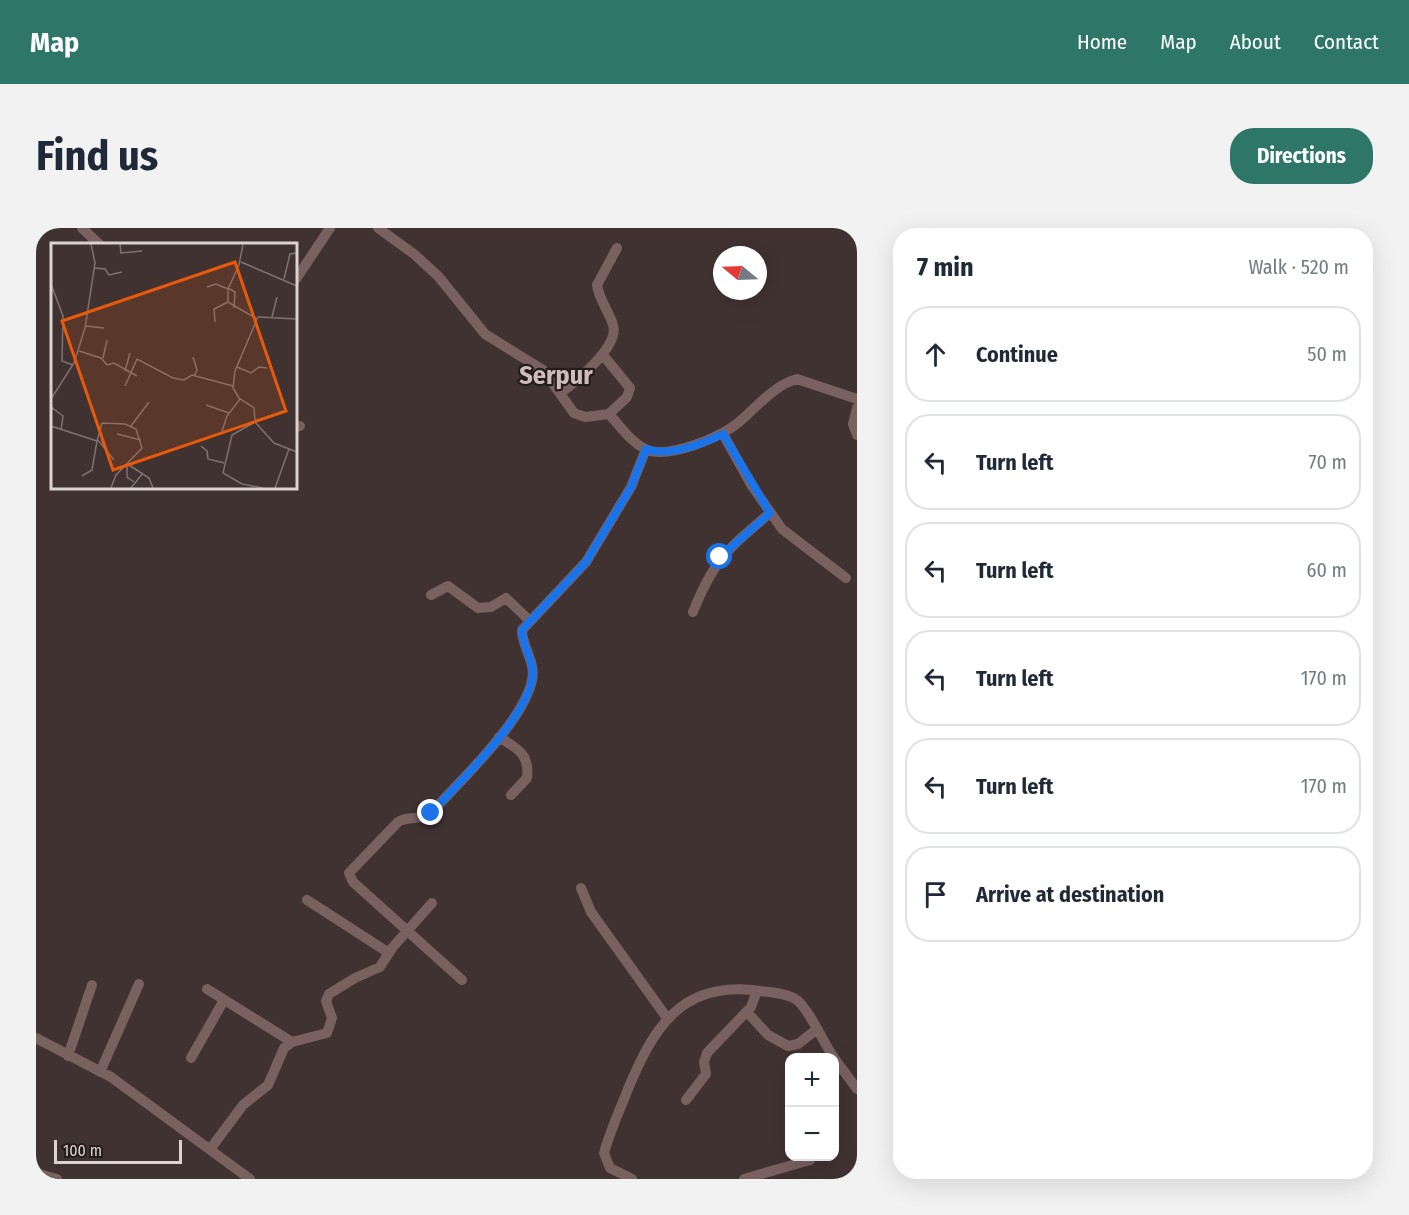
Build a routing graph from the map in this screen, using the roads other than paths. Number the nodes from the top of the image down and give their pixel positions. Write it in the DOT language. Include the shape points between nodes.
graph roads {
  1 [pos="82,228"];
  2 [pos="330,228"];
  3 [pos="378,228"];
  4 [pos="98,243"];
  5 [pos="617,248"];
  6 [pos="297,278"];
  7 [pos="603,354"];
  8 [pos="560,393"];
  9 [pos="857,399"];
  10 [pos="857,408"];
  11 [pos="609,414"];
  12 [pos="723,434"];
  13 [pos="857,435"];
  14 [pos="646,449"];
  15 [pos="770,513"];
  16 [pos="846,578"];
  17 [pos="431,596"];
  18 [pos="693,612"];
  19 [pos="529,620"];
  20 [pos="499,736"];
  21 [pos="511,795"];
  22 [pos="581,888"];
  23 [pos="307,900"];
  24 [pos="432,903"];
  25 [pos="407,931"];
  26 [pos="389,952"];
  27 [pos="462,980"];
  28 [pos="139,984"];
  29 [pos="92,985"];
  30 [pos="207,989"];
  31 [pos="757,991"];
  32 [pos="224,1000"];
  33 [pos="747,1012"];
  34 [pos="667,1018"];
  35 [pos="816,1030"];
  36 [pos="36,1038"];
  37 [pos="292,1042"];
  38 [pos="831,1053"];
  39 [pos="68,1056"];
  40 [pos="191,1058"];
  41 [pos="839,1065"];
  42 [pos="100,1072"];
  43 [pos="857,1089"];
  44 [pos="686,1100"];
  45 [pos="211,1148"];
  46 [pos="807,1161"];
  47 [pos="36,1173"];
  48 [pos="57,1179"];
  49 [pos="250,1179"];
  50 [pos="632,1179"];
  51 [pos="744,1179"];
  1 -- 4 [label="street"];
  2 -- 6 [label="street"];
  3 -- 8 [label="street" via="438,276 477,328 543,370"];
  5 -- 7 [label="street" via="597,285 614,332"];
  7 -- 8 [label="street" via="580,380"];
  7 -- 11 [label="street" via="630,388 627,397"];
  8 -- 11 [label="street" via="579,416"];
  9 -- 12 [label="street" via="803,380 790,381"];
  10 -- 13 [label="street" via="853,424"];
  11 -- 14 [label="street"];
  12 -- 14 [label="street" via="661,452"];
  12 -- 15 [label="street"];
  14 -- 19 [label="street" via="631,487 586,562"];
  15 -- 16 [label="street" via="786,534"];
  15 -- 18 [label="street" via="720,557"];
  17 -- 19 [label="street" via="448,586 478,608 491,607 506,598"];
  19 -- 20 [label="street" via="522,634 532,659 533,679"];
  20 -- 21 [label="street" via="527,759 527,778"];
  20 -- 25 [label="street" via="431,813 398,822 349,873 353,882"];
  22 -- 34 [label="street" via="591,912"];
  23 -- 26 [label="street"];
  24 -- 25 [label="street"];
  25 -- 26 [label="street"];
  25 -- 27 [label="street"];
  26 -- 37 [label="street" via="380,967 329,994 326,1001 332,1018 327,1033"];
  28 -- 42 [label="street"];
  29 -- 39 [label="street"];
  30 -- 32 [label="street"];
  31 -- 33 [label="street"];
  31 -- 34 [label="street" via="719,990 686,1003"];
  31 -- 35 [label="street" via="795,998"];
  32 -- 37 [label="street"];
  32 -- 40 [label="street"];
  33 -- 35 [label="street" via="768,1035 788,1046 798,1044"];
  33 -- 44 [label="street" via="707,1053 706,1074"];
  34 -- 50 [label="street" via="644,1054 604,1153 610,1168"];
  35 -- 38 [label="street"];
  36 -- 39 [label="street"];
  37 -- 45 [label="street" via="280,1052 268,1085 243,1106"];
  39 -- 42 [label="street"];
  41 -- 43 [label="street"];
  42 -- 45 [label="street"];
  45 -- 49 [label="street"];
  46 -- 51 [label="street"];
  47 -- 48 [label="street"];
}
